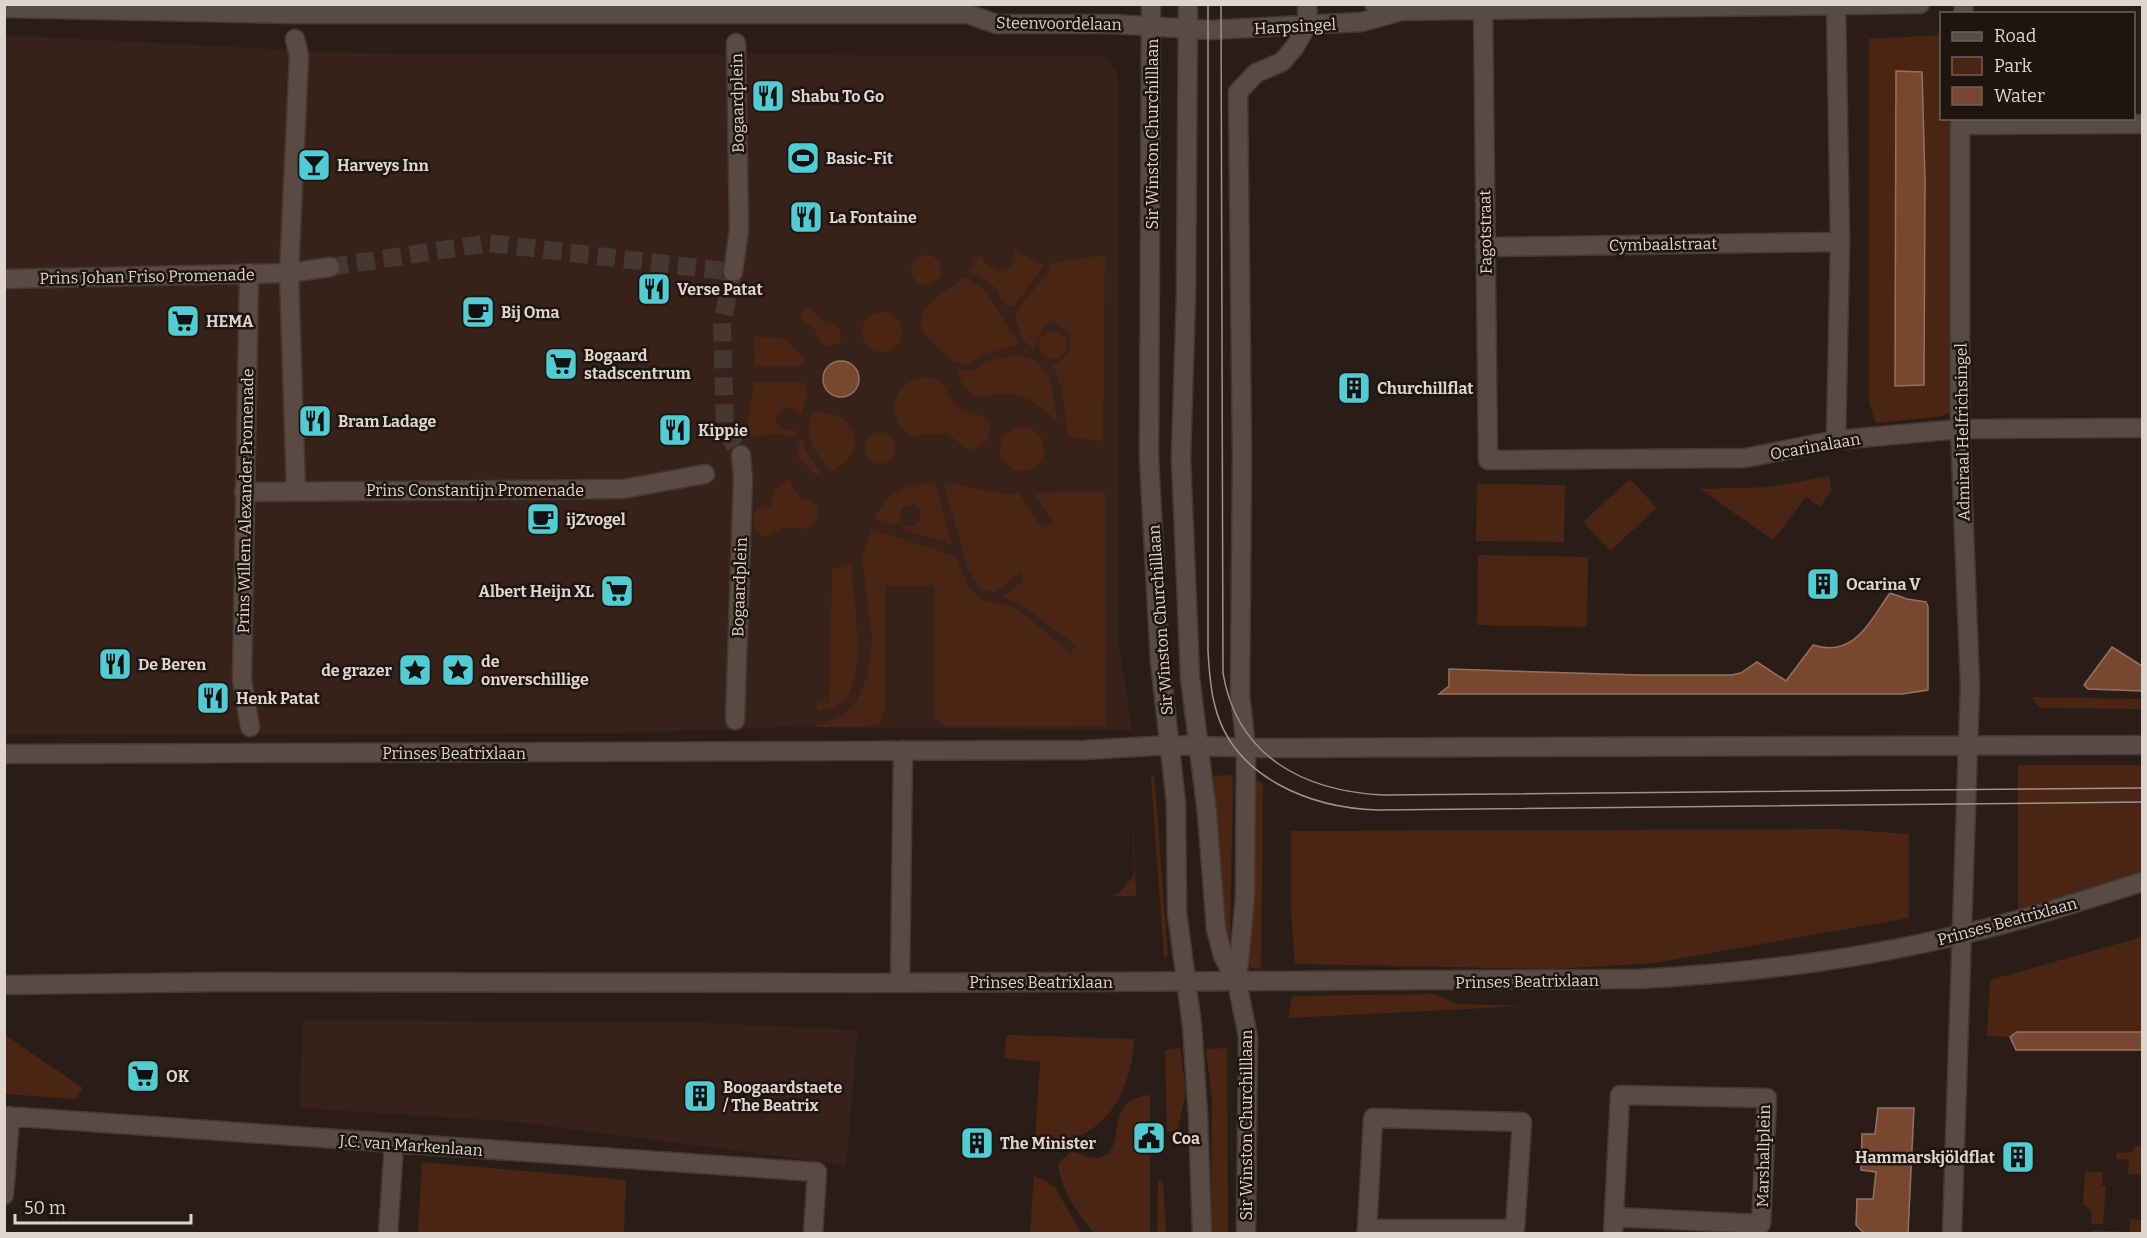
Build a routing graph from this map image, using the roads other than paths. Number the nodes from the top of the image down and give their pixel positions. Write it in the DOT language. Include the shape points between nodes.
graph roads {
  1 [pos="1151,4"];
  2 [pos="1188,4"];
  3 [pos="1308,4"];
  4 [pos="1374,4"];
  5 [pos="1920,4"];
  6 [pos="1836,5"];
  7 [pos="1483,7"];
  8 [pos="4,8"];
  9 [pos="200,8"];
  10 [pos="972,8"];
  11 [pos="1401,10"];
  12 [pos="1308,24"];
  13 [pos="1152,26"];
  14 [pos="1188,30"];
  15 [pos="295,39"];
  16 [pos="736,43"];
  17 [pos="1960,122"];
  18 [pos="2142,124"];
  19 [pos="1840,242"];
  20 [pos="1485,247"];
  21 [pos="330,267"];
  22 [pos="734,272"];
  23 [pos="249,273"];
  24 [pos="289,273"];
  25 [pos="4,279"];
  26 [pos="1960,429"];
  27 [pos="2142,429"];
  28 [pos="1836,440"];
  29 [pos="741,454"];
  30 [pos="1488,460"];
  31 [pos="705,474"];
  32 [pos="296,491"];
  33 [pos="244,492"];
  34 [pos="735,720"];
  35 [pos="250,728"];
  36 [pos="1171,745"];
  37 [pos="1968,745"];
  38 [pos="2142,745"];
  39 [pos="1199,746"];
  40 [pos="1246,748"];
  41 [pos="903,750"];
  42 [pos="4,754"];
  43 [pos="2142,882"];
  44 [pos="1962,935"];
  45 [pos="1185,982"];
  46 [pos="1237,982"];
  47 [pos="900,983"];
  48 [pos="4,985"];
  49 [pos="7,1116"];
  50 [pos="394,1144"];
  51 [pos="4,1195"];
  52 [pos="1613,1225"];
  53 [pos="1366,1231"];
  54 [pos="388,1233"];
  55 [pos="813,1233"];
  56 [pos="1202,1233"];
  57 [pos="1246,1233"];
  58 [pos="1952,1233"];
  1 -- 13 [label="street, Sir Winston Churchilllaan"];
  2 -- 14 [label="street, Sir Winston Churchilllaan"];
  3 -- 12 [label="street"];
  4 -- 11 [label="street, Harpsingel"];
  5 -- 6 [label="street, Harpsingel"];
  6 -- 7 [label="street, Harpsingel"];
  6 -- 19 [label="street"];
  7 -- 11 [label="street, Harpsingel"];
  7 -- 20 [label="street, Fagotstraat"];
  8 -- 9 [label="street, Steenvoordelaan"];
  9 -- 10 [label="street, Steenvoordelaan"];
  10 -- 13 [label="street, Steenvoordelaan" via="996,24"];
  11 -- 12 [label="street, Harpsingel" via="1362,22"];
  12 -- 14 [label="street, Harpsingel"];
  12 -- 40 [label="street, Sir Winston Churchilllaan" via="1282,62 1256,74 1238,92 1240,694"];
  13 -- 14 [label="street, Steenvoordelaan"];
  13 -- 36 [label="street, Sir Winston Churchilllaan" via="1149,458 1160,662"];
  14 -- 39 [label="street, Sir Winston Churchilllaan" via="1180,458 1190,686"];
  15 -- 24 [label="street" via="299,56"];
  16 -- 22 [label="street, Bogaardplein" via="739,230"];
  17 -- 18 [label="street"];
  17 -- 26 [label="street, Admiraal Helfrichsingel"];
  19 -- 20 [label="street, Cymbaalstraat"];
  19 -- 28 [label="street"];
  20 -- 30 [label="street, Fagotstraat"];
  21 -- 24 [label="street, Prins Johan Friso Promenade"];
  23 -- 24 [label="street, Prins Johan Friso Promenade"];
  23 -- 25 [label="street, Prins Johan Friso Promenade"];
  23 -- 33 [label="street, Prins Willem Alexander Promenade"];
  24 -- 32 [label="street"];
  26 -- 27 [label="street, Ocarinalaan"];
  26 -- 28 [label="street, Ocarinalaan"];
  26 -- 37 [label="street, Admiraal Helfrichsingel" via="1970,686"];
  28 -- 30 [label="street, Ocarinalaan" via="1745,458"];
  29 -- 34 [label="street, Bogaardplein"];
  31 -- 32 [label="street, Prins Constantijn Promenade" via="623,489"];
  32 -- 33 [label="street, Prins Constantijn Promenade"];
  33 -- 35 [label="street, Prins Willem Alexander Promenade" via="242,680"];
  36 -- 39 [label="street, Prinses Beatrixlaan"];
  36 -- 41 [label="street, Prinses Beatrixlaan" via="1084,750"];
  36 -- 45 [label="street, Sir Winston Churchilllaan" via="1177,913"];
  37 -- 38 [label="street, Prinses Beatrixlaan"];
  37 -- 40 [label="street, Prinses Beatrixlaan"];
  37 -- 44 [label="street, Admiraal Helfrichsingel"];
  39 -- 40 [label="street, Prinses Beatrixlaan"];
  39 -- 46 [label="street, Sir Winston Churchilllaan" via="1216,929"];
  40 -- 46 [label="street, Sir Winston Churchilllaan" via="1245,898"];
  41 -- 42 [label="street, Prinses Beatrixlaan"];
  41 -- 47 [label="street"];
  43 -- 44 [label="street, Prinses Beatrixlaan"];
  44 -- 46 [label="street, Prinses Beatrixlaan" via="1826,961 1730,974 1582,980"];
  44 -- 58 [label="street, Admiraal Helfrichsingel"];
  45 -- 46 [label="street, Prinses Beatrixlaan"];
  45 -- 47 [label="street, Prinses Beatrixlaan"];
  45 -- 56 [label="street, Sir Winston Churchilllaan" via="1192,1025"];
  46 -- 57 [label="street, Sir Winston Churchilllaan" via="1248,1037"];
  47 -- 48 [label="street, Prinses Beatrixlaan"];
  49 -- 50 [label="street, J.C. van Markenlaan"];
  49 -- 51 [label="street"];
  50 -- 54 [label="street"];
  50 -- 55 [label="street, J.C. van Markenlaan" via="817,1172"];
  52 -- 52 [label="street, Marshallplein" via="1620,1095 1767,1098 1761,1224"];
  53 -- 53 [label="street" via="1373,1118 1522,1122 1515,1229"];
}
